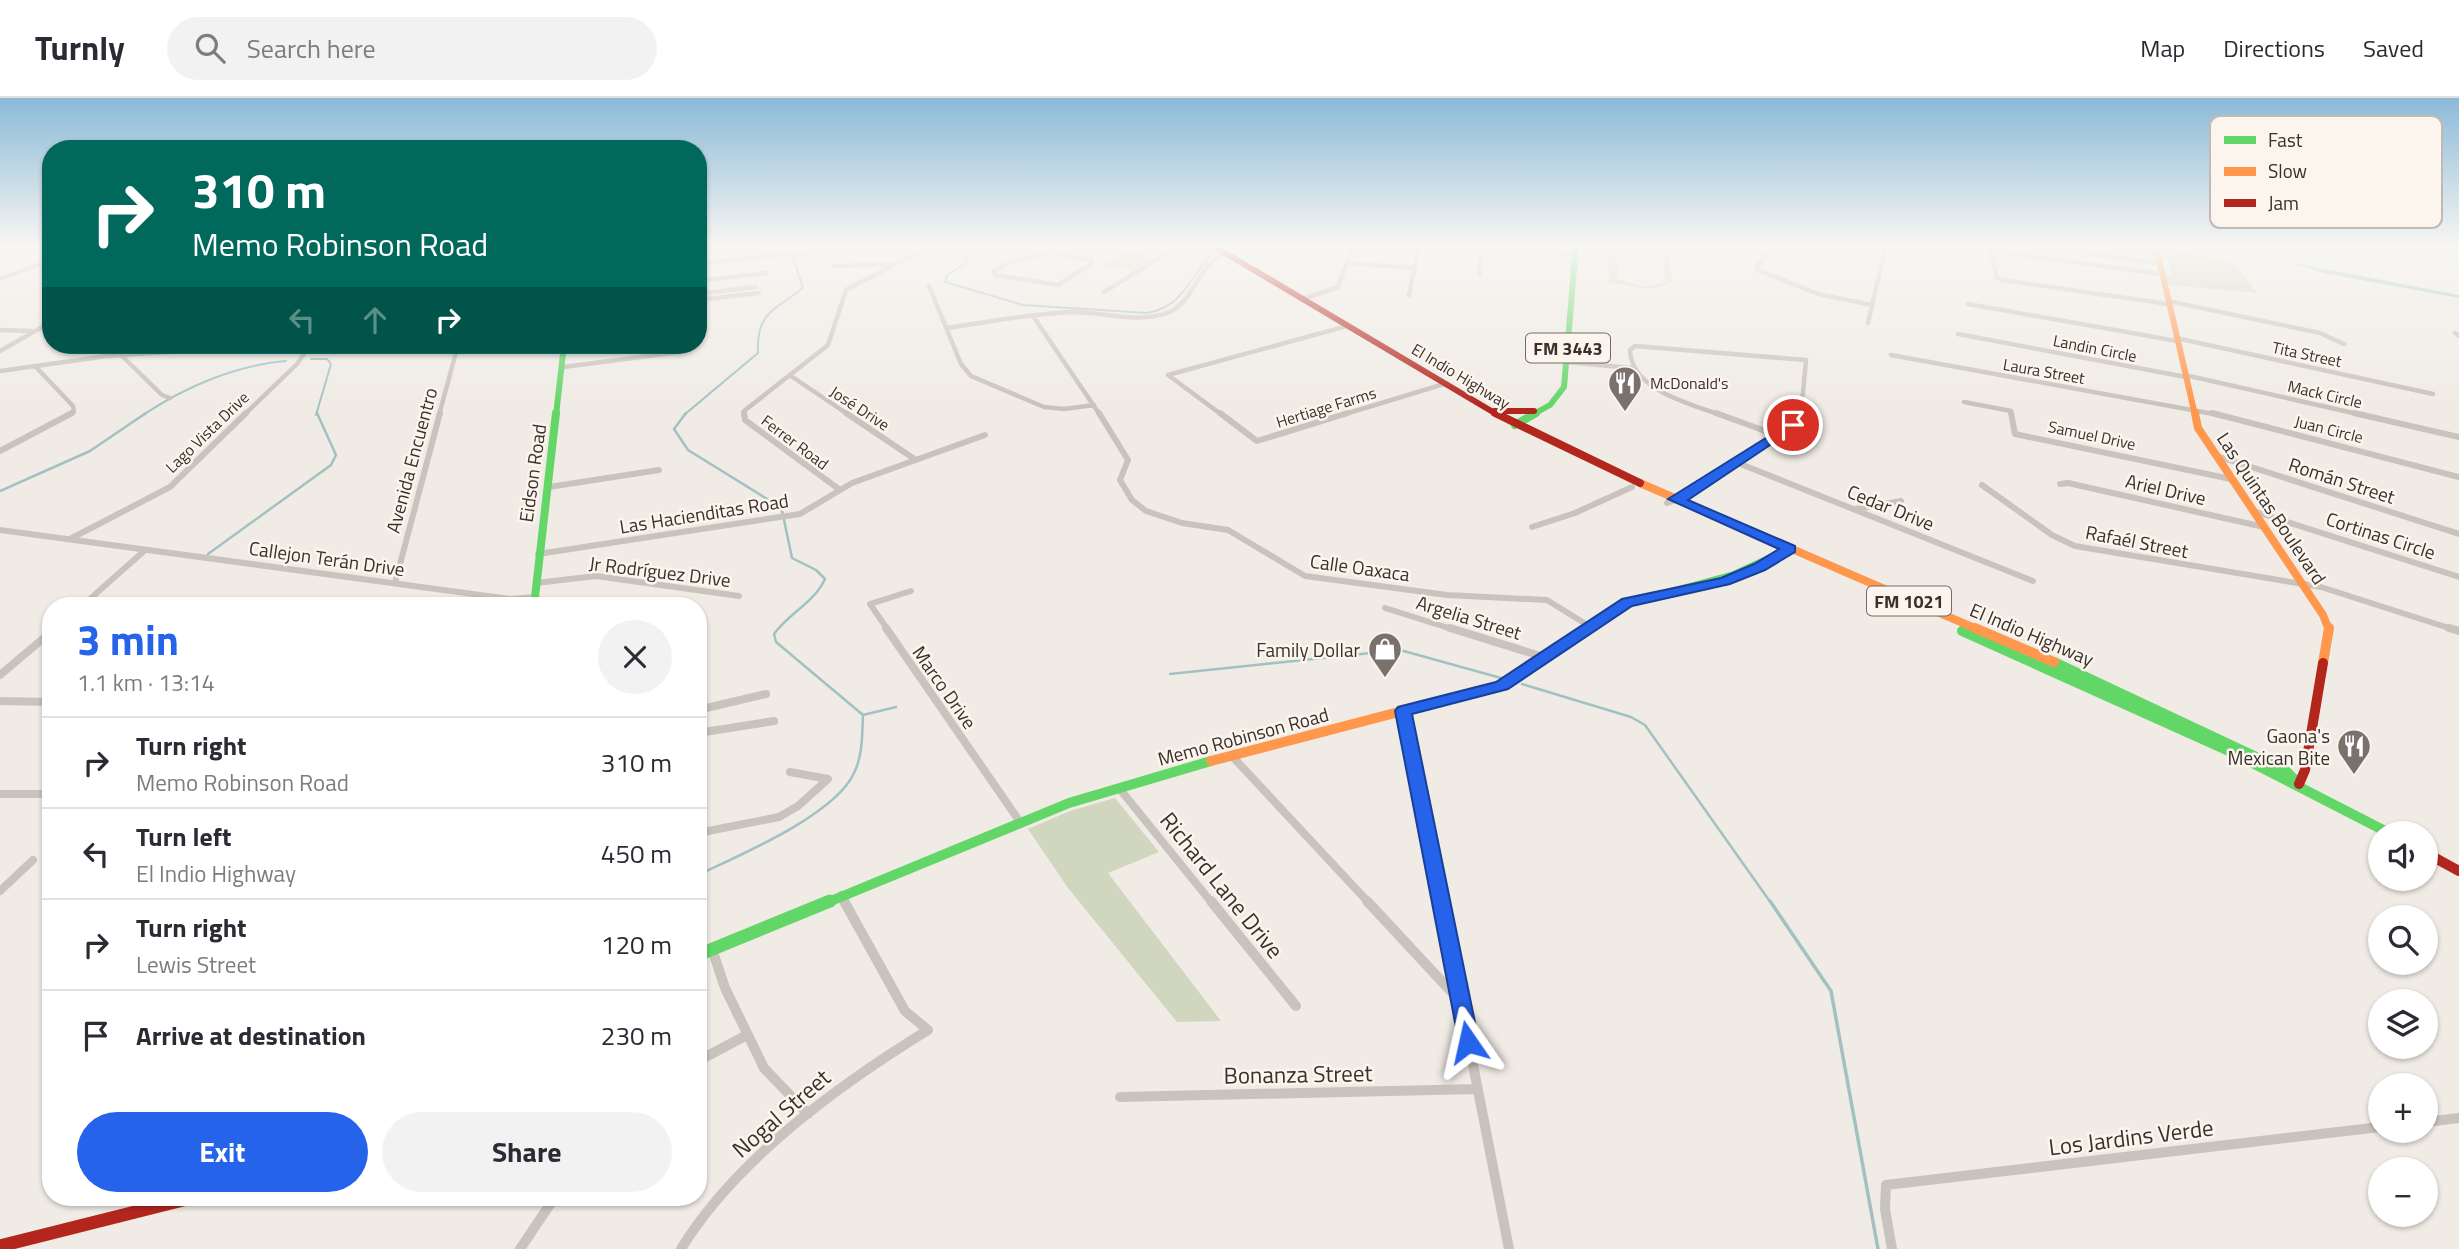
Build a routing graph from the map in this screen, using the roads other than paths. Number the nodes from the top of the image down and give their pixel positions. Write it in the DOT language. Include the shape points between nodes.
graph roads {
  1 [pos="843,299"];
  2 [pos="934,299"];
  3 [pos="1186,299"];
  4 [pos="1302,299"];
  5 [pos="1572,299"];
  6 [pos="1841,299"];
  7 [pos="1873,299"];
  8 [pos="2143,299"];
  9 [pos="2167,299"];
  10 [pos="2168,302"];
  11 [pos="1968,304"];
  12 [pos="1872,305"];
  13 [pos="1033,316"];
  14 [pos="1868,323"];
  15 [pos="42,326"];
  16 [pos="1347,326"];
  17 [pos="947,328"];
  18 [pos="0,330"];
  19 [pos="33,331"];
  20 [pos="1958,334"];
  21 [pos="2176,340"];
  22 [pos="2344,344"];
  23 [pos="0,351"];
  24 [pos="114,354"];
  25 [pos="136,354"];
  26 [pos="304,354"];
  27 [pos="456,354"];
  28 [pos="564,354"];
  29 [pos="664,354"];
  30 [pos="121,355"];
  31 [pos="1891,355"];
  32 [pos="111,356"];
  33 [pos="1567,362"];
  34 [pos="35,366"];
  35 [pos="563,367"];
  36 [pos="1631,368"];
  37 [pos="0,371"];
  38 [pos="791,376"];
  39 [pos="2185,376"];
  40 [pos="1444,384"];
  41 [pos="2433,394"];
  42 [pos="170,398"];
  43 [pos="1964,402"];
  44 [pos="1094,405"];
  45 [pos="2192,408"];
  46 [pos="1488,410"];
  47 [pos="1543,410"];
  48 [pos="1515,425"];
  49 [pos="985,435"];
  50 [pos="1779,436"];
  51 [pos="2459,437"];
  52 [pos="0,451"];
  53 [pos="2215,456"];
  54 [pos="916,460"];
  55 [pos="1738,463"];
  56 [pos="659,470"];
  57 [pos="2459,477"];
  58 [pos="2231,479"];
  59 [pos="2060,484"];
  60 [pos="1982,485"];
  61 [pos="549,487"];
  62 [pos="1632,487"];
  63 [pos="839,489"];
  64 [pos="1671,501"];
  65 [pos="1901,501"];
  66 [pos="1855,509"];
  67 [pos="2253,511"];
  68 [pos="1532,527"];
  69 [pos="2264,527"];
  70 [pos="0,530"];
  71 [pos="2459,534"];
  72 [pos="69,539"];
  73 [pos="144,551"];
  74 [pos="1786,551"];
  75 [pos="538,554"];
  76 [pos="2459,577"];
  77 [pos="2033,580"];
  78 [pos="395,583"];
  79 [pos="536,583"];
  80 [pos="2303,584"];
  81 [pos="911,591"];
  82 [pos="739,596"];
  83 [pos="92,597"];
  84 [pos="502,597"];
  85 [pos="534,597"];
  86 [pos="1385,608"];
  87 [pos="1589,626"];
  88 [pos="2459,631"];
  89 [pos="42,640"];
  90 [pos="1544,657"];
  91 [pos="0,675"];
  92 [pos="766,694"];
  93 [pos="0,701"];
  94 [pos="42,702"];
  95 [pos="707,708"];
  96 [pos="1404,711"];
  97 [pos="774,721"];
  98 [pos="707,732"];
  99 [pos="1231,755"];
  100 [pos="790,772"];
  101 [pos="2299,783"];
  102 [pos="1119,788"];
  103 [pos="0,794"];
  104 [pos="42,794"];
  105 [pos="2368,821"];
  106 [pos="1020,822"];
  107 [pos="707,828"];
  108 [pos="33,860"];
  109 [pos="2438,860"];
  110 [pos="2459,871"];
  111 [pos="0,891"];
  112 [pos="841,895"];
  113 [pos="712,949"];
  114 [pos="707,951"];
  115 [pos="1461,1001"];
  116 [pos="1296,1006"];
  117 [pos="747,1035"];
  118 [pos="707,1056"];
  119 [pos="1478,1089"];
  120 [pos="1120,1097"];
  121 [pos="808,1114"];
  122 [pos="2459,1118"];
  123 [pos="2438,1121"];
  124 [pos="2368,1128"];
  125 [pos="159,1206"];
  126 [pos="549,1206"];
  127 [pos="0,1246"];
  128 [pos="520,1249"];
  129 [pos="681,1249"];
  130 [pos="1509,1249"];
  131 [pos="1892,1249"];
  1 -- 38 [label="street, Ferrer Road" via="828,345"];
  2 -- 17 [label="street"];
  3 -- 13 [label="street" via="1181,306 1159,315 1068,312"];
  4 -- 16 [label="street, El Indio Highway / FM 1021"];
  5 -- 33 [label="street, FM 3443"];
  6 -- 12 [label="street"];
  7 -- 12 [label="street"];
  8 -- 10 [label="street"];
  9 -- 10 [label="street, Las Quintas Boulevard"];
  10 -- 21 [label="street, Las Quintas Boulevard"];
  10 -- 22 [label="street" via="2320,333"];
  11 -- 21 [label="street, Tita Street"];
  12 -- 14 [label="street"];
  13 -- 17 [label="street"];
  13 -- 44 [label="street, Calle Oaxaca"];
  15 -- 19 [label="street"];
  16 -- 40 [label="street, El Indio Highway / FM 1021"];
  16 -- 40 [label="street, Hertiage Farms" via="1168,375 1257,440"];
  17 -- 44 [label="street" via="963,368 971,376 1044,407"];
  18 -- 19 [label="street"];
  19 -- 23 [label="street"];
  20 -- 39 [label="street, Landin Circle"];
  21 -- 39 [label="street, Las Quintas Boulevard"];
  21 -- 41 [label="street, Tita Street"];
  24 -- 32 [label="street"];
  25 -- 30 [label="street"];
  26 -- 72 [label="street, Lago Vista Drive" via="175,483"];
  27 -- 78 [label="street, Avenida Encuentro"];
  28 -- 35 [label="street, Eidson Road"];
  29 -- 35 [label="street"];
  30 -- 32 [label="street"];
  30 -- 42 [label="street"];
  31 -- 45 [label="street, Laura Street"];
  32 -- 34 [label="street"];
  33 -- 36 [label="street"];
  33 -- 47 [label="street, FM 3443" via="1564,387"];
  34 -- 37 [label="street"];
  34 -- 52 [label="street" via="74,412"];
  35 -- 61 [label="street, Eidson Road"];
  36 -- 50 [label="street" via="1652,386"];
  36 -- 50 [label="street" via="1630,351 1635,346 1806,360 1799,417"];
  38 -- 54 [label="street, José Drive"];
  38 -- 63 [label="street, Ferrer Road" via="749,406 743,416"];
  39 -- 45 [label="street, Las Quintas Boulevard"];
  39 -- 51 [label="street, Mack Circle"];
  40 -- 46 [label="street, El Indio Highway / FM 1021"];
  43 -- 58 [label="street, Samuel Drive" via="2011,411 2015,434"];
  44 -- 87 [label="street, Calle Oaxaca" via="1127,456 1127,466 1120,474 1124,489 1139,506 1156,515 1228,530 1305,576 1447,595 1547,600"];
  45 -- 53 [label="street, Las Quintas Boulevard"];
  45 -- 57 [label="street, Juan Circle"];
  46 -- 47 [label="street" via="1516,414"];
  46 -- 48 [label="street, El Indio Highway / FM 1021"];
  47 -- 48 [label="street, FM 3443"];
  48 -- 62 [label="street, El Indio Highway / FM 1021" via="1522,433"];
  48 -- 64 [label="street, El Indio Highway / FM 1021"];
  49 -- 54 [label="street, Las Hacienditas Road"];
  50 -- 55 [label="street"];
  53 -- 58 [label="street, Las Quintas Boulevard"];
  53 -- 71 [label="street, Román Street"];
  54 -- 63 [label="street, Las Hacienditas Road"];
  55 -- 64 [label="street"];
  55 -- 66 [label="street, Cedar Drive"];
  56 -- 61 [label="street"];
  58 -- 67 [label="street, Las Quintas Boulevard"];
  59 -- 69 [label="street, Ariel Drive"];
  60 -- 80 [label="street, Rafaél Street" via="2052,536 2075,546"];
  61 -- 75 [label="street, Eidson Road"];
  62 -- 64 [label="street, El Indio Highway / FM 1021"];
  62 -- 68 [label="street"];
  63 -- 75 [label="street, Las Hacienditas Road" via="810,510 792,516"];
  64 -- 74 [label="street, El Indio Highway / FM 1021"];
  65 -- 66 [label="street"];
  66 -- 77 [label="street, Cedar Drive"];
  67 -- 69 [label="street, Las Quintas Boulevard"];
  67 -- 76 [label="street, Cortinas Circle"];
  69 -- 80 [label="street, Las Quintas Boulevard"];
  70 -- 72 [label="street, Callejon Terán Drive"];
  72 -- 73 [label="street, Callejon Terán Drive"];
  73 -- 78 [label="street, Callejon Terán Drive"];
  73 -- 83 [label="street"];
  74 -- 87 [label="street, Memo Robinson Road" via="1725,581 1635,600"];
  74 -- 101 [label="street, El Indio Highway / FM 1021" via="2130,696 2286,771"];
  75 -- 79 [label="street, Eidson Road"];
  78 -- 84 [label="street, Callejon Terán Drive"];
  79 -- 82 [label="street, Jr Rodríguez Drive" via="596,576"];
  79 -- 85 [label="street, Eidson Road"];
  80 -- 88 [label="street, Rafaél Street"];
  80 -- 101 [label="street, Las Quintas Boulevard" via="2330,634"];
  81 -- 106 [label="street, Marco Drive" via="870,604"];
  86 -- 90 [label="street, Argelia Street"];
  87 -- 90 [label="street, Memo Robinson Road"];
  89 -- 91 [label="street"];
  90 -- 96 [label="street, Memo Robinson Road" via="1502,685"];
  92 -- 95 [label="street"];
  93 -- 94 [label="street"];
  96 -- 99 [label="street, Memo Robinson Road"];
  96 -- 115 [label="street"];
  97 -- 98 [label="street"];
  99 -- 102 [label="street, Memo Robinson Road"];
  99 -- 115 [label="street"];
  100 -- 107 [label="street" via="828,779 794,812 770,821"];
  101 -- 105 [label="street, El Indio Highway / FM 1021"];
  102 -- 106 [label="street, Memo Robinson Road"];
  102 -- 116 [label="street, Richard Lane Drive"];
  103 -- 104 [label="street"];
  106 -- 112 [label="street, Memo Robinson Road"];
  108 -- 111 [label="street"];
  109 -- 110 [label="street"];
  112 -- 113 [label="street, Memo Robinson Road"];
  112 -- 121 [label="street, Nogal Street" via="905,1011 928,1030 869,1065"];
  113 -- 114 [label="street, Memo Robinson Road"];
  113 -- 117 [label="street"];
  115 -- 119 [label="street"];
  117 -- 118 [label="street"];
  117 -- 121 [label="street" via="764,1069"];
  119 -- 120 [label="street, Bonanza Street"];
  119 -- 130 [label="street"];
  121 -- 129 [label="street, Nogal Street" via="734,1181"];
  122 -- 123 [label="street"];
  124 -- 131 [label="street, Los Jardins Verde" via="1886,1185"];
  125 -- 127 [label="street"];
  126 -- 128 [label="street"];
}
